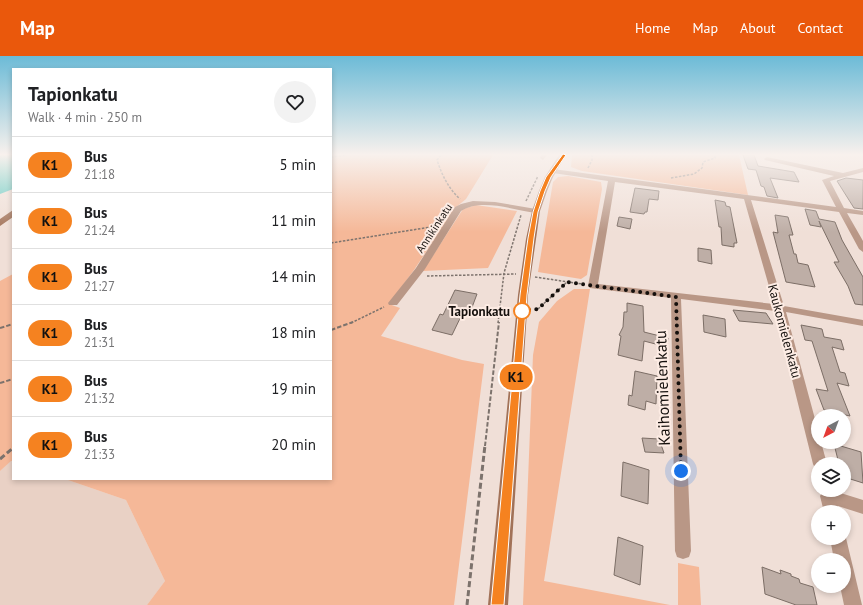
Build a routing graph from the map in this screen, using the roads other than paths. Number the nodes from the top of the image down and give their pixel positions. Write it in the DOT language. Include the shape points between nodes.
graph roads {
  1 [pos="545,181"];
  2 [pos="612,181"];
  3 [pos="624,181"];
  4 [pos="826,181"];
  5 [pos="747,198"];
  6 [pos="842,210"];
  7 [pos="536,212"];
  8 [pos="863,213"];
  9 [pos="12,214"];
  10 [pos="0,223"];
  11 [pos="863,249"];
  12 [pos="676,297"];
  13 [pos="393,303"];
  14 [pos="780,308"];
  15 [pos="863,323"];
  16 [pos="818,457"];
  17 [pos="837,497"];
  18 [pos="863,507"];
  19 [pos="684,551"];
  20 [pos="850,593"];
  21 [pos="498,605"];
  22 [pos="853,605"];
  1 -- 7 [label="main road"];
  2 -- 12 [label="street" via="593,286"];
  3 -- 5 [label="street"];
  4 -- 6 [label="street"];
  5 -- 6 [label="street"];
  5 -- 14 [label="street, Kaukomielenkatu"];
  6 -- 8 [label="street"];
  6 -- 11 [label="street"];
  7 -- 13 [label="street, Annikinkatu" via="475,203 466,204 458,209 415,276"];
  7 -- 21 [label="main road" via="523,295"];
  9 -- 10 [label="main road"];
  12 -- 14 [label="street"];
  12 -- 19 [label="street, Kaihomielenkatu"];
  14 -- 15 [label="street"];
  14 -- 16 [label="street, Kaukomielenkatu"];
  17 -- 18 [label="street"];
  20 -- 22 [label="street"];
}
